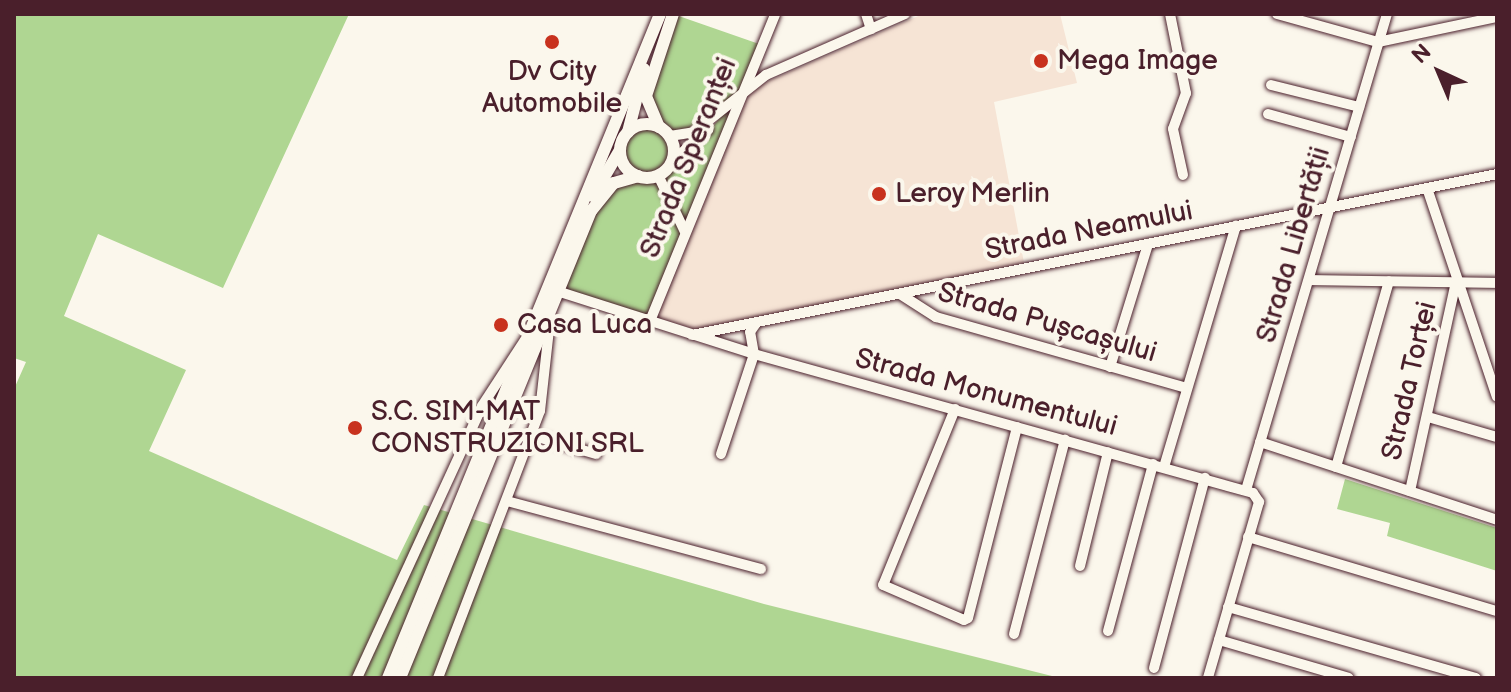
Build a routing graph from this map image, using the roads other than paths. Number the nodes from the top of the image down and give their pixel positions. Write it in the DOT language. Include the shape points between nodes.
graph roads {
  1 [pos="660,14"];
  2 [pos="666,14"];
  3 [pos="673,14"];
  4 [pos="775,14"];
  5 [pos="866,14"];
  6 [pos="905,14"];
  7 [pos="1170,14"];
  8 [pos="1277,14"];
  9 [pos="1387,14"];
  10 [pos="1497,17"];
  11 [pos="871,29"];
  12 [pos="1378,42"];
  13 [pos="1271,85"];
  14 [pos="741,93"];
  15 [pos="1359,107"];
  16 [pos="1268,114"];
  17 [pos="664,131"];
  18 [pos="628,132"];
  19 [pos="1351,137"];
  20 [pos="620,150"];
  21 [pos="672,161"];
  22 [pos="1497,174"];
  23 [pos="658,175"];
  24 [pos="1183,175"];
  25 [pos="638,176"];
  26 [pos="1427,188"];
  27 [pos="1331,207"];
  28 [pos="1236,226"];
  29 [pos="685,232"];
  30 [pos="1148,244"];
  31 [pos="554,274"];
  32 [pos="1311,280"];
  33 [pos="1389,281"];
  34 [pos="1456,281"];
  35 [pos="1497,283"];
  36 [pos="900,294"];
  37 [pos="555,296"];
  38 [pos="650,321"];
  39 [pos="757,322"];
  40 [pos="690,335"];
  41 [pos="526,338"];
  42 [pos="754,354"];
  43 [pos="1110,367"];
  44 [pos="1187,388"];
  45 [pos="1497,397"];
  46 [pos="955,409"];
  47 [pos="1428,417"];
  48 [pos="1017,427"];
  49 [pos="531,435"];
  50 [pos="1497,437"];
  51 [pos="1065,440"];
  52 [pos="1260,442"];
  53 [pos="1108,452"];
  54 [pos="596,454"];
  55 [pos="721,454"];
  56 [pos="1158,466"];
  57 [pos="1336,467"];
  58 [pos="1205,478"];
  59 [pos="1246,490"];
  60 [pos="1410,491"];
  61 [pos="507,501"];
  62 [pos="1497,520"];
  63 [pos="1248,537"];
  64 [pos="1080,566"];
  65 [pos="761,569"];
  66 [pos="1228,607"];
  67 [pos="1497,611"];
  68 [pos="1108,631"];
  69 [pos="1014,634"];
  70 [pos="1219,640"];
  71 [pos="1154,668"];
  72 [pos="357,678"];
  73 [pos="388,678"];
  74 [pos="400,678"];
  75 [pos="438,678"];
  76 [pos="1208,678"];
  77 [pos="1349,678"];
  78 [pos="1476,678"];
  1 -- 31 [label="main road"];
  2 -- 18 [label="main road" via="640,80"];
  3 -- 17 [label="main road" via="646,96"];
  4 -- 14 [label="street, Strada Speranței"];
  5 -- 11 [label="street"];
  6 -- 11 [label="street"];
  7 -- 24 [label="street" via="1186,93 1173,129"];
  8 -- 12 [label="street"];
  9 -- 12 [label="street, Strada Libertății"];
  10 -- 12 [label="street"];
  11 -- 14 [label="street" via="766,75"];
  12 -- 15 [label="street, Strada Libertății"];
  13 -- 15 [label="street"];
  14 -- 17 [label="street" via="694,132"];
  14 -- 21 [label="street"];
  14 -- 29 [label="street, Strada Speranței"];
  15 -- 19 [label="street, Strada Libertății"];
  16 -- 19 [label="street"];
  17 -- 18 [label="main road" via="643,124"];
  17 -- 21 [label="main road"];
  18 -- 20 [label="main road"];
  19 -- 27 [label="street, Strada Libertății"];
  20 -- 25 [label="main road" via="625,166"];
  20 -- 31 [label="main road"];
  21 -- 23 [label="main road"];
  22 -- 26 [label="street, Strada Neamului"];
  23 -- 25 [label="main road"];
  23 -- 29 [label="street"];
  25 -- 37 [label="main road" via="620,180 595,204"];
  26 -- 27 [label="street, Strada Neamului"];
  26 -- 34 [label="street"];
  27 -- 28 [label="street, Strada Neamului"];
  27 -- 32 [label="street, Strada Libertății"];
  28 -- 30 [label="street, Strada Neamului"];
  28 -- 44 [label="street"];
  29 -- 38 [label="street, Strada Speranței"];
  30 -- 36 [label="street, Strada Neamului"];
  30 -- 43 [label="street"];
  31 -- 41 [label="main road"];
  32 -- 33 [label="street"];
  32 -- 52 [label="street, Strada Libertății"];
  33 -- 34 [label="street"];
  33 -- 57 [label="street"];
  34 -- 35 [label="street"];
  34 -- 45 [label="street"];
  34 -- 47 [label="street, Strada Torței"];
  36 -- 39 [label="street, Strada Neamului"];
  36 -- 43 [label="street, Strada Pușcașului" via="936,317"];
  37 -- 38 [label="street, Strada Monumentului"];
  37 -- 49 [label="street" via="542,402"];
  37 -- 74 [label="main road"];
  38 -- 40 [label="street, Strada Monumentului"];
  39 -- 40 [label="street, Strada Neamului"];
  39 -- 42 [label="street" via="750,332"];
  40 -- 42 [label="street, Strada Monumentului"];
  41 -- 72 [label="street" via="482,406"];
  41 -- 73 [label="main road"];
  42 -- 46 [label="street, Strada Monumentului"];
  42 -- 55 [label="street"];
  43 -- 44 [label="street, Strada Pușcașului"];
  44 -- 56 [label="street"];
  46 -- 48 [label="street, Strada Monumentului"];
  46 -- 48 [label="street" via="883,585 964,620"];
  47 -- 50 [label="street"];
  47 -- 60 [label="street, Strada Torței"];
  48 -- 51 [label="street, Strada Monumentului"];
  49 -- 54 [label="street"];
  49 -- 61 [label="street"];
  51 -- 53 [label="street, Strada Monumentului"];
  51 -- 69 [label="street"];
  52 -- 57 [label="street"];
  52 -- 59 [label="street, Strada Libertății"];
  53 -- 56 [label="street, Strada Monumentului"];
  53 -- 64 [label="street"];
  56 -- 58 [label="street, Strada Monumentului"];
  56 -- 68 [label="street"];
  57 -- 60 [label="street"];
  58 -- 59 [label="street, Strada Monumentului"];
  58 -- 71 [label="street"];
  59 -- 63 [label="street, Strada Monumentului" via="1258,498"];
  60 -- 62 [label="street"];
  61 -- 65 [label="street"];
  61 -- 75 [label="street"];
  63 -- 66 [label="street"];
  63 -- 67 [label="street"];
  66 -- 70 [label="street"];
  66 -- 78 [label="street"];
  70 -- 76 [label="street"];
  70 -- 77 [label="street"];
}
